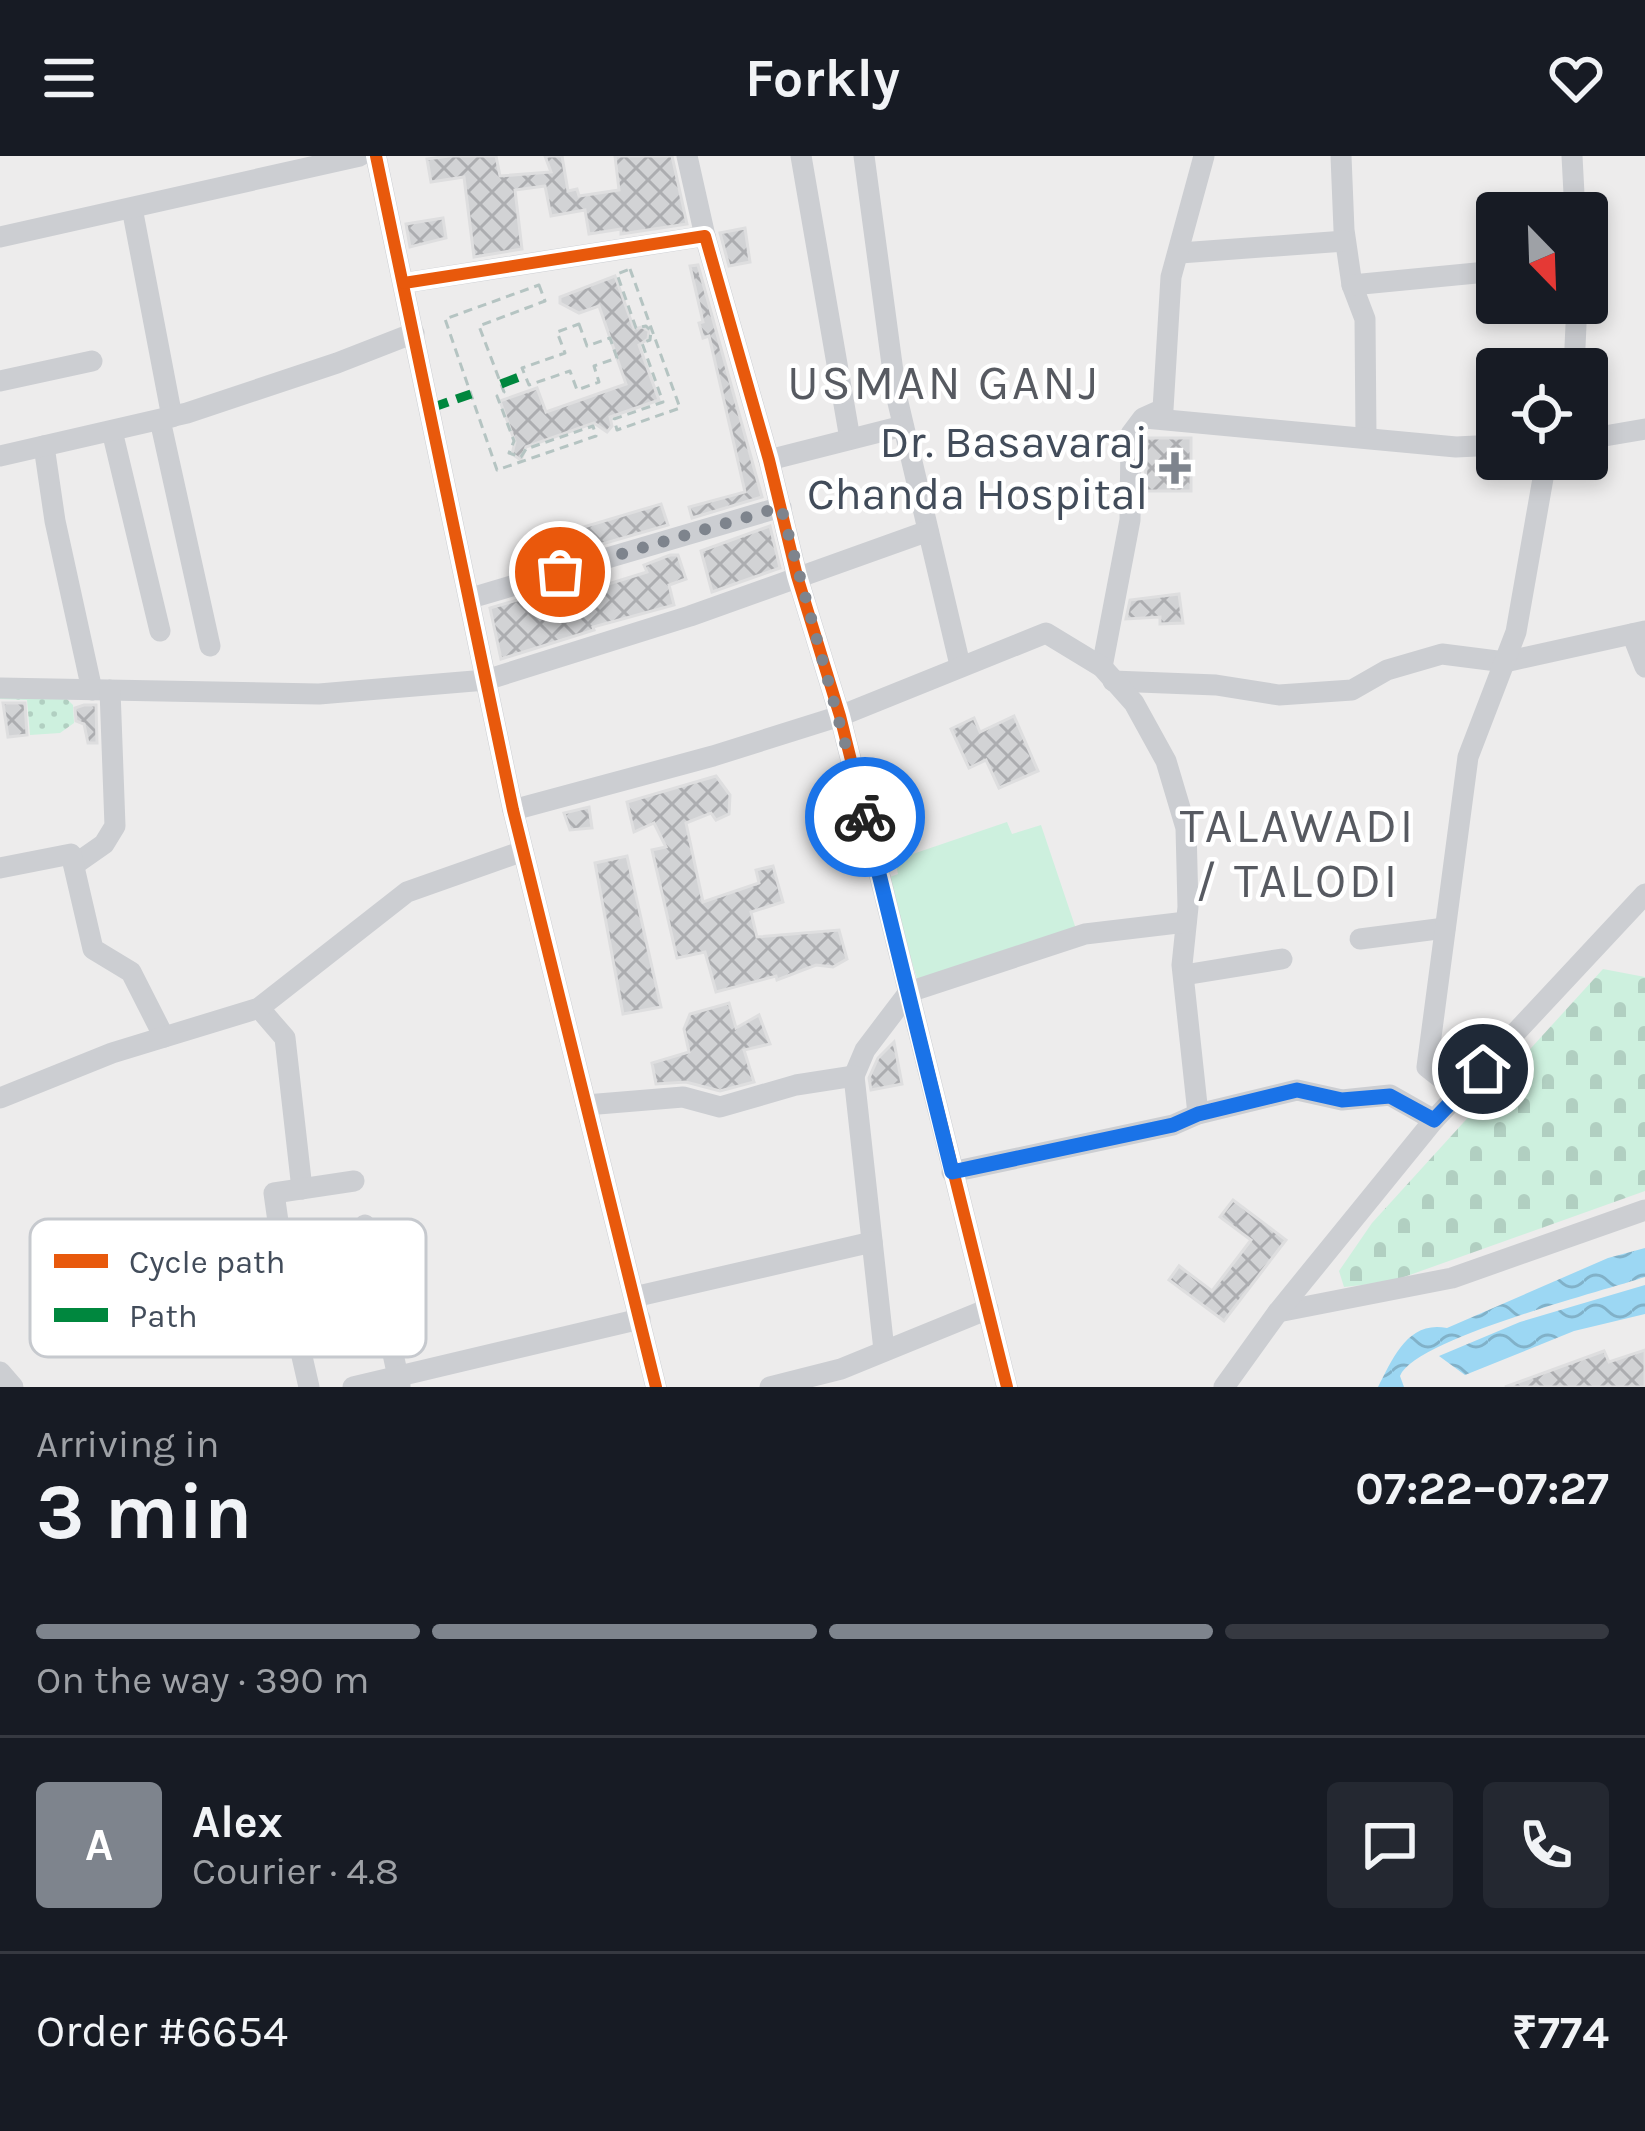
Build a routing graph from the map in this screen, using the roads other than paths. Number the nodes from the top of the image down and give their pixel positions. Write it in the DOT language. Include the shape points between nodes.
graph roads {
  1 [pos="360,156"];
  2 [pos="376,156"];
  3 [pos="687,156"];
  4 [pos="801,156"];
  5 [pos="864,156"];
  6 [pos="1204,156"];
  7 [pos="1341,156"];
  8 [pos="1572,156"];
  9 [pos="1575,192"];
  10 [pos="132,208"];
  11 [pos="705,236"];
  12 [pos="0,237"];
  13 [pos="1346,242"];
  14 [pos="1180,253"];
  15 [pos="1476,274"];
  16 [pos="404,283"];
  17 [pos="1352,285"];
  18 [pos="415,333"];
  19 [pos="92,361"];
  20 [pos="0,381"];
  21 [pos="166,418"];
  22 [pos="1143,418"];
  23 [pos="903,426"];
  24 [pos="1645,429"];
  25 [pos="112,431"];
  26 [pos="1608,435"];
  27 [pos="1366,437"];
  28 [pos="850,440"];
  29 [pos="44,446"];
  30 [pos="1476,446"];
  31 [pos="0,456"];
  32 [pos="769,460"];
  33 [pos="1543,480"];
  34 [pos="781,507"];
  35 [pos="928,531"];
  36 [pos="797,576"];
  37 [pos="471,598"];
  38 [pos="160,631"];
  39 [pos="1638,632"];
  40 [pos="210,646"];
  41 [pos="1504,662"];
  42 [pos="960,665"];
  43 [pos="1645,667"];
  44 [pos="1107,674"];
  45 [pos="486,680"];
  46 [pos="0,688"];
  47 [pos="101,690"];
  48 [pos="840,716"];
  49 [pos="513,810"];
  50 [pos="524,851"];
  51 [pos="74,865"];
  52 [pos="0,868"];
  53 [pos="1645,893"];
  54 [pos="1186,922"];
  55 [pos="1445,928"];
  56 [pos="1360,939"];
  57 [pos="1282,959"];
  58 [pos="1184,975"];
  59 [pos="909,992"];
  60 [pos="259,1008"];
  61 [pos="164,1036"];
  62 [pos="854,1076"];
  63 [pos="1460,1093"];
  64 [pos="1,1096"];
  65 [pos="586,1105"];
  66 [pos="1198,1114"];
  67 [pos="1434,1120"];
  68 [pos="952,1172"];
  69 [pos="354,1181"];
  70 [pos="302,1189"];
  71 [pos="1645,1210"];
  72 [pos="278,1219"];
  73 [pos="872,1242"];
  74 [pos="637,1308"];
  75 [pos="988,1309"];
  76 [pos="1278,1312"];
  77 [pos="884,1350"];
  78 [pos="302,1357"];
  79 [pos="0,1372"];
  80 [pos="399,1380"];
  81 [pos="13,1387"];
  82 [pos="309,1387"];
  83 [pos="353,1387"];
  84 [pos="656,1387"];
  85 [pos="770,1387"];
  86 [pos="1007,1387"];
  87 [pos="1224,1387"];
  1 -- 10 [label="street"];
  2 -- 16 [label="street"];
  3 -- 11 [label="street"];
  4 -- 28 [label="street"];
  5 -- 23 [label="street"];
  6 -- 14 [label="street"];
  7 -- 13 [label="street"];
  8 -- 9 [label="street"];
  10 -- 12 [label="street"];
  10 -- 21 [label="street"];
  11 -- 16 [label="street"];
  11 -- 32 [label="street"];
  13 -- 14 [label="street"];
  13 -- 17 [label="street"];
  14 -- 22 [label="street" via="1171,278 1162,409"];
  15 -- 17 [label="street"];
  16 -- 18 [label="street"];
  17 -- 27 [label="street" via="1365,319"];
  18 -- 21 [label="street"];
  18 -- 37 [label="street"];
  19 -- 20 [label="street"];
  21 -- 25 [label="street"];
  21 -- 40 [label="street"];
  22 -- 27 [label="street"];
  22 -- 44 [label="street" via="1131,434 1130,520"];
  23 -- 28 [label="street"];
  23 -- 35 [label="street"];
  24 -- 26 [label="street"];
  25 -- 29 [label="street"];
  25 -- 38 [label="street"];
  27 -- 30 [label="street"];
  28 -- 32 [label="street"];
  29 -- 31 [label="street"];
  29 -- 47 [label="street" via="55,521"];
  32 -- 34 [label="street"];
  33 -- 41 [label="street"];
  34 -- 36 [label="street"];
  34 -- 37 [label="street"];
  35 -- 36 [label="street"];
  35 -- 42 [label="street"];
  36 -- 45 [label="street"];
  36 -- 48 [label="street"];
  37 -- 45 [label="street"];
  39 -- 41 [label="street"];
  39 -- 43 [label="street"];
  41 -- 44 [label="street" via="1442,654 1352,690 1279,695"];
  41 -- 55 [label="street" via="1468,757"];
  42 -- 44 [label="street" via="1046,633"];
  42 -- 48 [label="street"];
  44 -- 54 [label="street" via="1166,761 1186,828"];
  45 -- 47 [label="street" via="319,694"];
  45 -- 49 [label="street"];
  46 -- 47 [label="street"];
  47 -- 51 [label="street" via="115,826"];
  48 -- 49 [label="street"];
  48 -- 59 [label="street"];
  49 -- 50 [label="street"];
  50 -- 60 [label="street" via="407,892"];
  50 -- 65 [label="street"];
  51 -- 52 [label="street" via="71,854"];
  51 -- 61 [label="street" via="93,950 131,972"];
  53 -- 63 [label="street"];
  54 -- 58 [label="street"];
  54 -- 59 [label="street" via="1084,934"];
  55 -- 56 [label="street"];
  55 -- 63 [label="street" via="1427,1066"];
  57 -- 58 [label="street"];
  58 -- 66 [label="street"];
  59 -- 62 [label="street"];
  59 -- 68 [label="street"];
  60 -- 61 [label="street"];
  60 -- 70 [label="street" via="285,1038"];
  61 -- 64 [label="street"];
  62 -- 65 [label="street" via="720,1107 683,1097"];
  62 -- 73 [label="street"];
  63 -- 67 [label="street"];
  65 -- 74 [label="street"];
  66 -- 67 [label="street" via="1297,1090 1342,1100 1390,1096"];
  66 -- 68 [label="street"];
  67 -- 76 [label="street"];
  68 -- 75 [label="street"];
  69 -- 70 [label="street"];
  70 -- 72 [label="street" via="274,1193"];
  71 -- 76 [label="street" via="1453,1278"];
  73 -- 74 [label="street"];
  73 -- 77 [label="street"];
  74 -- 80 [label="street"];
  74 -- 84 [label="street"];
  75 -- 77 [label="street"];
  75 -- 86 [label="street"];
  76 -- 87 [label="street"];
  77 -- 85 [label="street"];
  78 -- 82 [label="street"];
  79 -- 81 [label="street"];
  80 -- 83 [label="street"];
}
